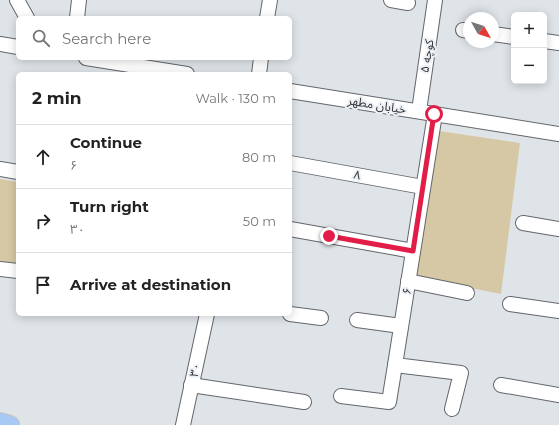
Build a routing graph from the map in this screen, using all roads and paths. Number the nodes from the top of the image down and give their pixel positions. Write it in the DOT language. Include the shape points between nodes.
graph roads {
  1 [pos="17,0"];
  2 [pos="79,0"];
  3 [pos="270,0"];
  4 [pos="391,0"];
  5 [pos="435,0"];
  6 [pos="408,3"];
  7 [pos="26,16"];
  8 [pos="77,16"];
  9 [pos="267,16"];
  10 [pos="499,35"];
  11 [pos="511,37"];
  12 [pos="547,41"];
  13 [pos="559,43"];
  14 [pos="0,47"];
  15 [pos="16,47"];
  16 [pos="99,60"];
  17 [pos="261,60"];
  18 [pos="174,72"];
  19 [pos="259,72"];
  20 [pos="292,92"];
  21 [pos="418,111"];
  22 [pos="434,114"];
  23 [pos="559,134"];
  24 [pos="292,163"];
  25 [pos="0,169"];
  26 [pos="16,172"];
  27 [pos="423,187"];
  28 [pos="523,223"];
  29 [pos="292,229"];
  30 [pos="559,229"];
  31 [pos="413,251"];
  32 [pos="0,269"];
  33 [pos="16,271"];
  34 [pos="408,281"];
  35 [pos="467,293"];
  36 [pos="510,304"];
  37 [pos="559,311"];
  38 [pos="292,314"];
  39 [pos="207,316"];
  40 [pos="321,318"];
  41 [pos="357,320"];
  42 [pos="401,326"];
  43 [pos="395,365"];
  44 [pos="192,385"];
  45 [pos="501,385"];
  46 [pos="559,395"];
  47 [pos="341,396"];
  48 [pos="304,402"];
  49 [pos="452,409"];
  50 [pos="0,422"];
  51 [pos="10,425"];
  52 [pos="183,425"];
  1 -- 7 [label="street"];
  2 -- 8 [label="street"];
  3 -- 9 [label="street"];
  4 -- 6 [label="street"];
  5 -- 21 [label="street, کوچه ۵"];
  10 -- 11 [label="street"];
  12 -- 13 [label="street"];
  14 -- 15 [label="street"];
  16 -- 18 [label="street"];
  17 -- 19 [label="street"];
  20 -- 21 [label="street, خیابان مطهر"];
  21 -- 22 [label="street, خیابان مطهر"];
  22 -- 23 [label="street, خیابان مطهر"];
  22 -- 27 [label="street, ۶"];
  24 -- 27 [label="street, ۸"];
  25 -- 26 [label="street"];
  27 -- 31 [label="street, ۶"];
  28 -- 30 [label="street"];
  29 -- 31 [label="street"];
  31 -- 34 [label="street, ۶"];
  32 -- 33 [label="street"];
  34 -- 35 [label="street"];
  34 -- 42 [label="street, ۶"];
  36 -- 37 [label="street"];
  38 -- 40 [label="street"];
  39 -- 44 [label="street, ۳۰"];
  41 -- 42 [label="street"];
  42 -- 43 [label="street, ۶"];
  43 -- 47 [label="street, ۶" via="388,402"];
  43 -- 49 [label="street" via="461,373"];
  44 -- 48 [label="street"];
  44 -- 52 [label="street, ۳۰"];
  45 -- 46 [label="street"];
  50 -- 51 [label="main road"];
}
